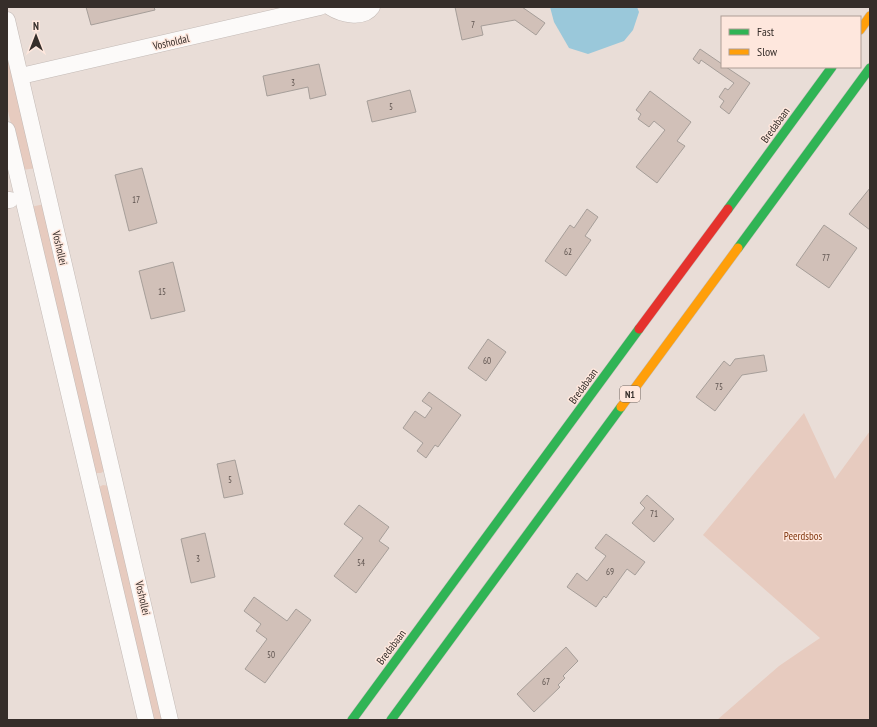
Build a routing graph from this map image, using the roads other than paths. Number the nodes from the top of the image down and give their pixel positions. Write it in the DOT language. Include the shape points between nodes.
graph roads {
  1 [pos="320,7"];
  2 [pos="330,7"];
  3 [pos="372,7"];
  4 [pos="870,16"];
  5 [pos="7,20"];
  6 [pos="861,29"];
  7 [pos="831,68"];
  8 [pos="870,68"];
  9 [pos="21,76"];
  10 [pos="7,130"];
  11 [pos="114,476"];
  12 [pos="89,481"];
  13 [pos="146,720"];
  14 [pos="170,720"];
  15 [pos="352,720"];
  16 [pos="390,720"];
  1 -- 9 [label="street, Vosholdal"];
  2 -- 3 [label="street" via="337,12 352,15 364,14"];
  4 -- 6 [label="main road"];
  5 -- 9 [label="street, Voshollei"];
  7 -- 15 [label="main road, Bredabaan"];
  8 -- 16 [label="main road, N1"];
  9 -- 11 [label="street, Voshollei"];
  10 -- 12 [label="street"];
  11 -- 12 [label="street"];
  11 -- 14 [label="street, Voshollei"];
  12 -- 13 [label="street"];
}
